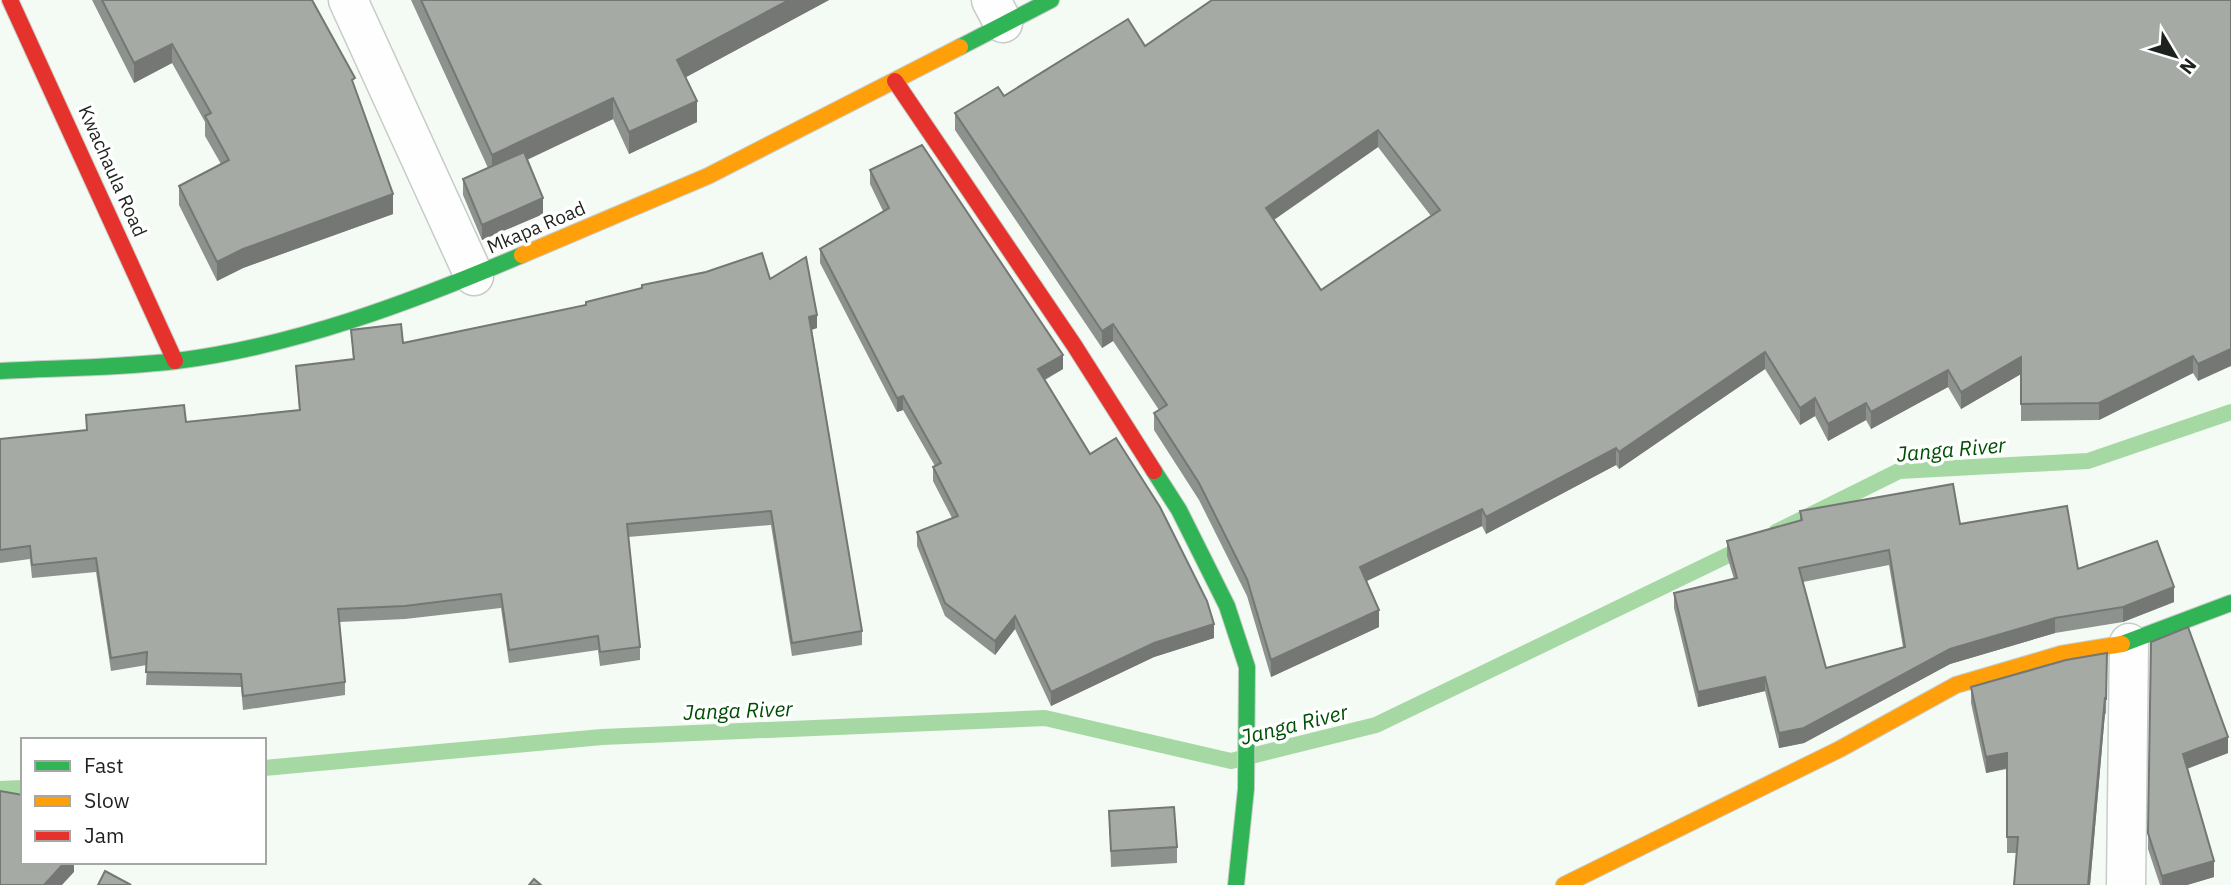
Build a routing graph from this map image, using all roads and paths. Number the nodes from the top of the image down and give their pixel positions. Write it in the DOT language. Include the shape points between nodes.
graph roads {
  1 [pos="10,0"];
  2 [pos="348,0"];
  3 [pos="1051,0"];
  4 [pos="997,12"];
  5 [pos="895,80"];
  6 [pos="474,276"];
  7 [pos="175,360"];
  8 [pos="0,371"];
  9 [pos="2231,603"];
  10 [pos="2129,643"];
  11 [pos="1236,885"];
  12 [pos="1564,885"];
  13 [pos="2126,885"];
  1 -- 7 [label="street, Kwachaula Road"];
  2 -- 6 [label="street"];
  3 -- 4 [label="street, Mkapa Road"];
  4 -- 5 [label="street, Mkapa Road"];
  5 -- 6 [label="street, Mkapa Road" via="708,176"];
  5 -- 11 [label="street" via="1180,510 1227,606 1247,667 1246,789"];
  6 -- 7 [label="street, Mkapa Road" via="322,330 253,348"];
  7 -- 8 [label="street, Mkapa Road"];
  9 -- 10 [label="street"];
  10 -- 12 [label="street" via="2061,654 1956,685 1840,749"];
  10 -- 13 [label="street"];
}
